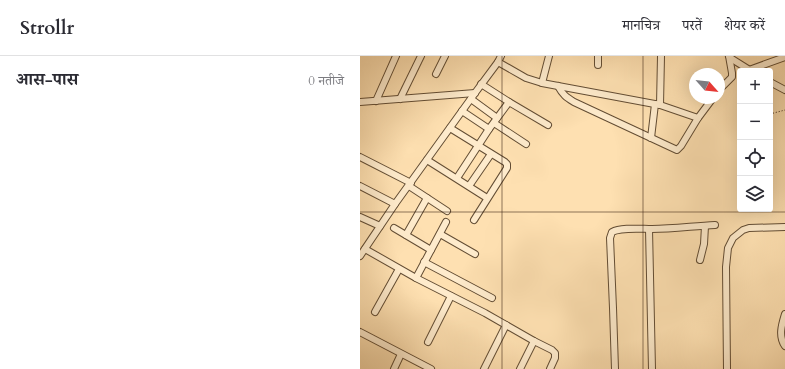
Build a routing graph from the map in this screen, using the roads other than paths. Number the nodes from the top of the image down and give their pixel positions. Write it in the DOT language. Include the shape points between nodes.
graph roads {
  1 [pos="396,56"];
  2 [pos="421,56"];
  3 [pos="445,56"];
  4 [pos="501,56"];
  5 [pos="549,56"];
  6 [pos="598,56"];
  7 [pos="661,56"];
  8 [pos="729,56"];
  9 [pos="785,57"];
  10 [pos="498,62"];
  11 [pos="598,65"];
  12 [pos="747,68"];
  13 [pos="755,68"];
  14 [pos="436,74"];
  15 [pos="542,83"];
  16 [pos="481,84"];
  17 [pos="725,84"];
  18 [pos="773,84"];
  19 [pos="558,86"];
  20 [pos="785,90"];
  21 [pos="474,93"];
  22 [pos="400,99"];
  23 [pos="471,99"];
  24 [pos="376,101"];
  25 [pos="360,102"];
  26 [pos="509,102"];
  27 [pos="658,104"];
  28 [pos="708,104"];
  29 [pos="462,111"];
  30 [pos="698,118"];
  31 [pos="496,120"];
  32 [pos="548,124"];
  33 [pos="450,128"];
  34 [pos="489,130"];
  35 [pos="651,138"];
  36 [pos="526,144"];
  37 [pos="479,145"];
  38 [pos="491,154"];
  39 [pos="360,157"];
  40 [pos="427,160"];
  41 [pos="457,178"];
  42 [pos="410,185"];
  43 [pos="360,186"];
  44 [pos="469,186"];
  45 [pos="427,198"];
  46 [pos="487,198"];
  47 [pos="395,204"];
  48 [pos="447,211"];
  49 [pos="360,217"];
  50 [pos="474,220"];
  51 [pos="446,222"];
  52 [pos="715,225"];
  53 [pos="380,226"];
  54 [pos="705,226"];
  55 [pos="785,227"];
  56 [pos="394,228"];
  57 [pos="649,229"];
  58 [pos="440,234"];
  59 [pos="406,235"];
  60 [pos="365,249"];
  61 [pos="431,250"];
  62 [pos="475,254"];
  63 [pos="360,256"];
  64 [pos="700,260"];
  65 [pos="424,262"];
  66 [pos="399,269"];
  67 [pos="416,278"];
  68 [pos="451,296"];
  69 [pos="492,298"];
  70 [pos="375,312"];
  71 [pos="785,314"];
  72 [pos="506,325"];
  73 [pos="360,332"];
  74 [pos="534,341"];
  75 [pos="428,342"];
  76 [pos="785,346"];
  77 [pos="401,354"];
  78 [pos="394,369"];
  79 [pos="431,369"];
  80 [pos="484,369"];
  81 [pos="520,369"];
  82 [pos="550,369"];
  83 [pos="615,369"];
  84 [pos="652,369"];
  85 [pos="727,369"];
  1 -- 24 [label="street"];
  2 -- 22 [label="street"];
  3 -- 14 [label="street"];
  4 -- 10 [label="street"];
  5 -- 15 [label="street"];
  6 -- 11 [label="street"];
  7 -- 27 [label="street"];
  8 -- 12 [label="street"];
  8 -- 17 [label="street" via="732,77"];
  9 -- 13 [label="street"];
  10 -- 15 [label="street" via="526,78"];
  10 -- 16 [label="street"];
  15 -- 19 [label="street"];
  16 -- 21 [label="street"];
  16 -- 26 [label="street"];
  18 -- 20 [label="street"];
  19 -- 27 [label="street"];
  19 -- 35 [label="street" via="562,94 574,102"];
  21 -- 22 [label="street"];
  21 -- 23 [label="street"];
  22 -- 24 [label="street"];
  23 -- 29 [label="street"];
  23 -- 31 [label="street"];
  24 -- 25 [label="street"];
  26 -- 31 [label="street"];
  26 -- 32 [label="street"];
  27 -- 30 [label="street"];
  27 -- 35 [label="street"];
  28 -- 30 [label="street"];
  29 -- 33 [label="street"];
  29 -- 34 [label="street"];
  30 -- 35 [label="street" via="679,149"];
  31 -- 34 [label="street"];
  31 -- 36 [label="street"];
  33 -- 37 [label="street"];
  33 -- 40 [label="street"];
  34 -- 37 [label="street"];
  37 -- 38 [label="street"];
  37 -- 41 [label="street"];
  38 -- 44 [label="street"];
  38 -- 46 [label="street" via="508,166"];
  39 -- 42 [label="street"];
  40 -- 41 [label="street"];
  40 -- 42 [label="street"];
  41 -- 44 [label="street"];
  42 -- 45 [label="street"];
  42 -- 47 [label="street"];
  43 -- 47 [label="street"];
  44 -- 46 [label="street"];
  45 -- 48 [label="street"];
  45 -- 59 [label="street"];
  46 -- 50 [label="street"];
  47 -- 53 [label="street"];
  49 -- 53 [label="street"];
  51 -- 58 [label="street"];
  52 -- 54 [label="street"];
  53 -- 60 [label="street"];
  54 -- 57 [label="street"];
  54 -- 64 [label="street"];
  55 -- 85 [label="street" via="743,230 733,238 728,248"];
  56 -- 59 [label="street"];
  57 -- 83 [label="street" via="616,230 610,235"];
  57 -- 84 [label="street"];
  58 -- 61 [label="street"];
  58 -- 62 [label="street"];
  59 -- 61 [label="street"];
  60 -- 63 [label="street"];
  60 -- 66 [label="street"];
  61 -- 65 [label="street"];
  65 -- 67 [label="street"];
  65 -- 69 [label="street"];
  66 -- 67 [label="street"];
  66 -- 70 [label="street"];
  67 -- 68 [label="street"];
  68 -- 72 [label="street"];
  68 -- 75 [label="street"];
  71 -- 76 [label="street" via="781,330"];
  72 -- 74 [label="street"];
  72 -- 80 [label="street"];
  73 -- 77 [label="street"];
  74 -- 81 [label="street"];
  74 -- 82 [label="street" via="555,353"];
  77 -- 78 [label="street"];
  77 -- 79 [label="street"];
}
